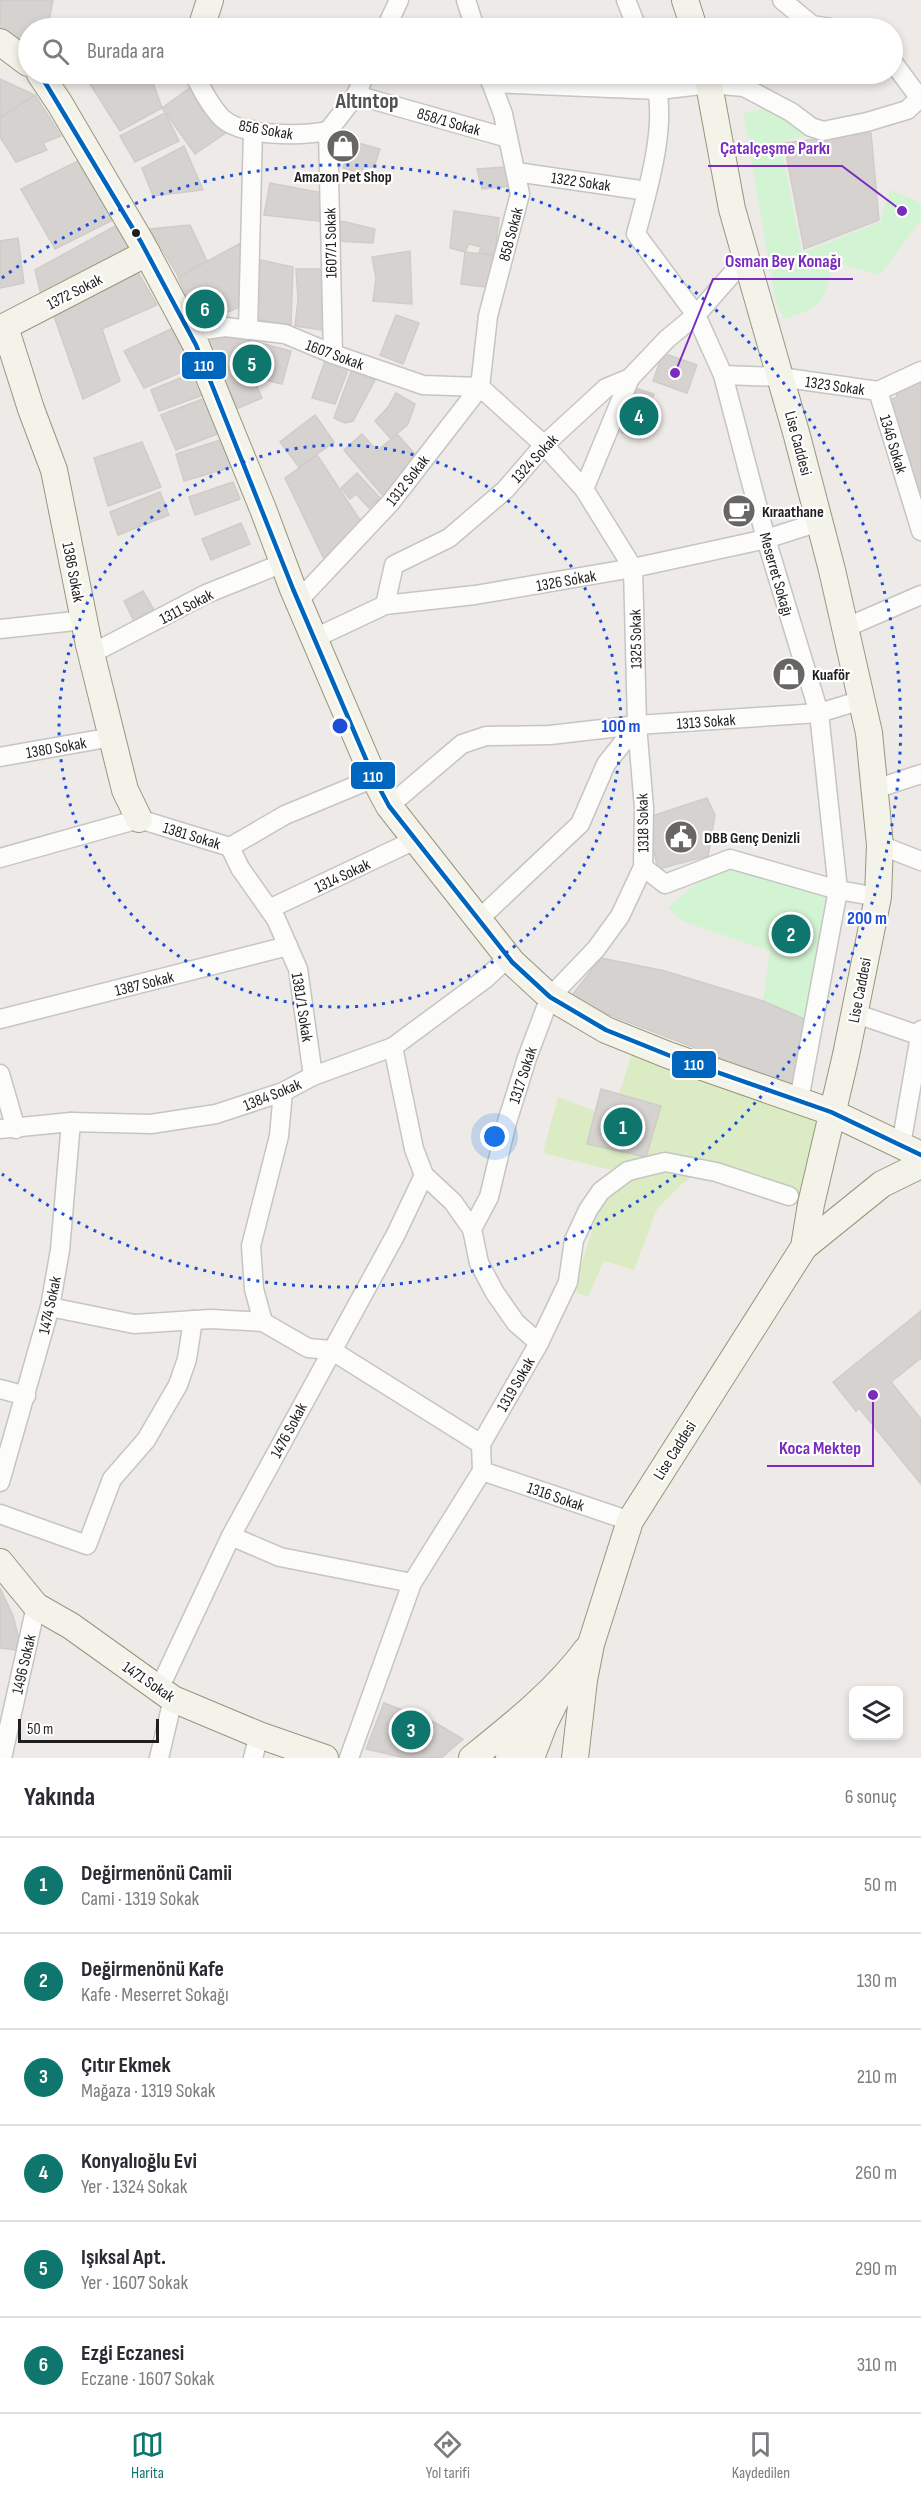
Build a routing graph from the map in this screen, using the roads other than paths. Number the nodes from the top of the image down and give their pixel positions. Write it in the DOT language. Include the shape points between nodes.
graph roads {
  1 [pos="210,0"];
  2 [pos="399,0"];
  3 [pos="466,0"];
  4 [pos="626,0"];
  5 [pos="685,0"];
  6 [pos="782,0"];
  7 [pos="204,18"];
  8 [pos="391,18"];
  9 [pos="472,18"];
  10 [pos="633,18"];
  11 [pos="691,18"];
  12 [pos="804,18"];
  13 [pos="0,42"];
  14 [pos="18,55"];
  15 [pos="903,76"];
  16 [pos="48,84"];
  17 [pos="199,84"];
  18 [pos="361,84"];
  19 [pos="492,84"];
  20 [pos="656,84"];
  21 [pos="709,84"];
  22 [pos="730,84"];
  23 [pos="356,95"];
  24 [pos="920,100"];
  25 [pos="253,130"];
  26 [pos="328,131"];
  27 [pos="508,138"];
  28 [pos="516,172"];
  29 [pos="647,191"];
  30 [pos="147,253"];
  31 [pos="746,258"];
  32 [pos="696,315"];
  33 [pos="3,328"];
  34 [pos="248,330"];
  35 [pos="190,332"];
  36 [pos="333,354"];
  37 [pos="921,371"];
  38 [pos="723,375"];
  39 [pos="780,377"];
  40 [pos="630,378"];
  41 [pos="480,387"];
  42 [pos="878,391"];
  43 [pos="544,445"];
  44 [pos="584,489"];
  45 [pos="819,522"];
  46 [pos="921,531"];
  47 [pos="766,539"];
  48 [pos="283,563"];
  49 [pos="633,568"];
  50 [pos="921,595"];
  51 [pos="298,601"];
  52 [pos="385,605"];
  53 [pos="84,620"];
  54 [pos="845,628"];
  55 [pos="0,629"];
  56 [pos="315,638"];
  57 [pos="91,654"];
  58 [pos="862,700"];
  59 [pos="819,713"];
  60 [pos="637,725"];
  61 [pos="112,737"];
  62 [pos="0,757"];
  63 [pos="921,774"];
  64 [pos="374,778"];
  65 [pos="875,789"];
  66 [pos="389,806"];
  67 [pos="140,819"];
  68 [pos="415,840"];
  69 [pos="880,845"];
  70 [pos="230,847"];
  71 [pos="0,858"];
  72 [pos="921,861"];
  73 [pos="643,867"];
  74 [pos="837,890"];
  75 [pos="878,897"];
  76 [pos="269,909"];
  77 [pos="478,920"];
  78 [pos="288,946"];
  79 [pos="509,957"];
  80 [pos="550,996"];
  81 [pos="854,1013"];
  82 [pos="0,1019"];
  83 [pos="920,1034"];
  84 [pos="393,1047"];
  85 [pos="0,1074"];
  86 [pos="313,1076"];
  87 [pos="283,1092"];
  88 [pos="799,1100"];
  89 [pos="831,1112"];
  90 [pos="71,1122"];
  91 [pos="8,1129"];
  92 [pos="911,1150"];
  93 [pos="921,1165"];
  94 [pos="424,1175"];
  95 [pos="789,1196"];
  96 [pos="472,1229"];
  97 [pos="804,1247"];
  98 [pos="50,1307"];
  99 [pos="193,1320"];
  100 [pos="263,1322"];
  101 [pos="539,1343"];
  102 [pos="331,1350"];
  103 [pos="0,1389"];
  104 [pos="26,1396"];
  105 [pos="481,1444"];
  106 [pos="482,1472"];
  107 [pos="0,1482"];
  108 [pos="0,1514"];
  109 [pos="630,1521"];
  110 [pos="231,1536"];
  111 [pos="0,1562"];
  112 [pos="412,1583"];
  113 [pos="36,1606"];
  114 [pos="591,1644"];
  115 [pos="572,1669"];
  116 [pos="550,1691"];
  117 [pos="166,1694"];
  118 [pos="580,1708"];
  119 [pos="256,1747"];
  120 [pos="2,1758"];
  121 [pos="159,1758"];
  122 [pos="325,1758"];
  123 [pos="349,1758"];
  124 [pos="472,1758"];
  125 [pos="509,1758"];
  126 [pos="531,1758"];
  127 [pos="561,1758"];
  128 [pos="575,1758"];
  1 -- 7 [label="main road"];
  2 -- 8 [label="street"];
  3 -- 9 [label="street"];
  4 -- 10 [label="street"];
  5 -- 11 [label="main road"];
  6 -- 12 [label="street"];
  13 -- 14 [label="main road"];
  15 -- 24 [label="street"];
  16 -- 30 [label="main road"];
  17 -- 25 [label="street, 856 Sokak" via="222,118"];
  18 -- 23 [label="street"];
  19 -- 27 [label="street, 858 Sokak"];
  20 -- 29 [label="street, Meserret Sokağı" via="654,162"];
  21 -- 31 [label="main road, Lise Caddesi" via="732,209"];
  22 -- 24 [label="street" via="744,87 823,131 907,110"];
  23 -- 26 [label="street"];
  23 -- 27 [label="street, 858/1 Sokak"];
  25 -- 26 [label="street, 856 Sokak" via="306,135"];
  25 -- 34 [label="street"];
  26 -- 36 [label="street, 1607/1 Sokak"];
  27 -- 28 [label="street, 858 Sokak"];
  28 -- 29 [label="street, 1322 Sokak"];
  28 -- 41 [label="street, 858 Sokak" via="520,194 488,316"];
  29 -- 32 [label="street, Meserret Sokağı" via="636,234"];
  30 -- 33 [label="main road, 1372 Sokak"];
  30 -- 35 [label="main road"];
  31 -- 32 [label="street, 1324 Sokak"];
  31 -- 39 [label="main road, Lise Caddesi"];
  32 -- 38 [label="street, Meserret Sokağı"];
  32 -- 40 [label="street, 1324 Sokak"];
  33 -- 53 [label="main road, 1386 Sokak" via="54,470"];
  34 -- 35 [label="street, 1607 Sokak" via="225,327"];
  34 -- 36 [label="street, 1607 Sokak" via="285,334"];
  35 -- 48 [label="main road"];
  36 -- 41 [label="street, 1607 Sokak" via="423,384"];
  37 -- 42 [label="street, 1323 Sokak"];
  38 -- 39 [label="street, 1323 Sokak"];
  38 -- 47 [label="street, Meserret Sokağı"];
  39 -- 42 [label="street, 1323 Sokak"];
  39 -- 45 [label="main road, Lise Caddesi"];
  40 -- 43 [label="street, 1324 Sokak" via="606,388"];
  40 -- 44 [label="street"];
  41 -- 43 [label="street"];
  41 -- 51 [label="street, 1312 Sokak" via="391,502"];
  42 -- 46 [label="street, 1346 Sokak"];
  43 -- 44 [label="street"];
  43 -- 52 [label="street, 1324 Sokak" via="505,490 449,538 394,565"];
  44 -- 49 [label="street"];
  45 -- 47 [label="street, 1326 Sokak"];
  45 -- 54 [label="main road, Lise Caddesi"];
  47 -- 49 [label="street, 1326 Sokak"];
  47 -- 59 [label="street, Meserret Sokağı"];
  48 -- 51 [label="main road"];
  48 -- 57 [label="street, 1311 Sokak" via="206,594"];
  49 -- 52 [label="street, 1326 Sokak" via="475,596"];
  49 -- 60 [label="street, 1325 Sokak"];
  50 -- 54 [label="street"];
  51 -- 56 [label="main road"];
  52 -- 56 [label="street, 1326 Sokak"];
  53 -- 55 [label="street"];
  53 -- 57 [label="main road, 1386 Sokak"];
  54 -- 58 [label="main road, Lise Caddesi"];
  56 -- 64 [label="main road"];
  57 -- 61 [label="main road, 1386 Sokak"];
  58 -- 59 [label="street, 1313 Sokak"];
  58 -- 65 [label="main road, Lise Caddesi" via="870,733"];
  59 -- 60 [label="street, 1313 Sokak"];
  59 -- 74 [label="street, Meserret Sokağı"];
  60 -- 66 [label="street, 1313 Sokak" via="550,735 486,736 462,744"];
  60 -- 73 [label="street, 1318 Sokak" via="644,807"];
  60 -- 77 [label="street" via="606,764 580,824"];
  61 -- 62 [label="street, 1380 Sokak"];
  61 -- 67 [label="main road, 1386 Sokak" via="125,790"];
  63 -- 65 [label="street"];
  64 -- 66 [label="main road"];
  64 -- 70 [label="street, 1381 Sokak" via="285,815"];
  65 -- 69 [label="main road, Lise Caddesi"];
  66 -- 68 [label="main road"];
  67 -- 70 [label="street, 1381 Sokak"];
  67 -- 71 [label="street"];
  68 -- 76 [label="street, 1314 Sokak"];
  68 -- 77 [label="main road"];
  69 -- 72 [label="street"];
  69 -- 75 [label="main road, Lise Caddesi"];
  70 -- 76 [label="street, 1381/1 Sokak"];
  73 -- 74 [label="street" via="665,884 730,860"];
  73 -- 80 [label="street, 1318 Sokak" via="621,916 596,949"];
  74 -- 75 [label="street"];
  74 -- 88 [label="street, Meserret Sokağı"];
  75 -- 81 [label="main road, Lise Caddesi"];
  76 -- 78 [label="street, 1381/1 Sokak"];
  77 -- 79 [label="main road"];
  78 -- 82 [label="street, 1387 Sokak"];
  78 -- 86 [label="street, 1381/1 Sokak" via="298,969"];
  79 -- 80 [label="main road"];
  79 -- 84 [label="street, 1384 Sokak"];
  80 -- 88 [label="main road" via="606,1030"];
  80 -- 96 [label="street, 1317 Sokak" via="507,1122 489,1197"];
  81 -- 83 [label="street"];
  81 -- 89 [label="main road, Lise Caddesi"];
  83 -- 92 [label="street"];
  84 -- 86 [label="street, 1384 Sokak"];
  84 -- 94 [label="street" via="414,1149"];
  85 -- 91 [label="street"];
  86 -- 87 [label="street, 1384 Sokak"];
  87 -- 90 [label="street, 1384 Sokak" via="216,1114 151,1124"];
  87 -- 100 [label="street" via="279,1136 251,1246 254,1289"];
  88 -- 89 [label="main road"];
  89 -- 92 [label="main road"];
  89 -- 97 [label="main road, Lise Caddesi"];
  90 -- 91 [label="street, 1384 Sokak"];
  90 -- 98 [label="street, 1474 Sokak" via="60,1250"];
  93 -- 97 [label="main road" via="882,1184"];
  94 -- 96 [label="street" via="453,1202"];
  94 -- 102 [label="street, 1476 Sokak"];
  95 -- 101 [label="street, 1319 Sokak" via="716,1172 664,1162 628,1171 601,1191 588,1210 574,1240 568,1282"];
  96 -- 101 [label="street" via="479,1263 495,1293 516,1323"];
  97 -- 109 [label="main road, Lise Caddesi"];
  98 -- 99 [label="street" via="134,1324"];
  98 -- 104 [label="street, 1474 Sokak"];
  99 -- 100 [label="street"];
  99 -- 108 [label="street" via="178,1385 146,1440 112,1479 87,1545"];
  100 -- 102 [label="street" via="308,1348"];
  101 -- 105 [label="street, 1319 Sokak"];
  102 -- 105 [label="street"];
  102 -- 110 [label="street, 1476 Sokak"];
  103 -- 104 [label="street"];
  104 -- 107 [label="street, 1474 Sokak"];
  105 -- 106 [label="street"];
  106 -- 109 [label="street, 1316 Sokak"];
  106 -- 112 [label="street"];
  109 -- 114 [label="main road, Lise Caddesi"];
  110 -- 112 [label="street" via="280,1557"];
  110 -- 117 [label="street, 1476 Sokak"];
  111 -- 113 [label="main road, 1471 Sokak"];
  112 -- 123 [label="street"];
  113 -- 117 [label="main road, 1471 Sokak" via="71,1626"];
  113 -- 120 [label="street, 1496 Sokak"];
  114 -- 115 [label="main road"];
  114 -- 118 [label="main road, Lise Caddesi"];
  115 -- 116 [label="main road"];
  115 -- 126 [label="main road"];
  116 -- 124 [label="main road"];
  116 -- 125 [label="main road"];
  117 -- 119 [label="main road, 1471 Sokak"];
  117 -- 121 [label="street, 1476 Sokak"];
  118 -- 127 [label="main road"];
  118 -- 128 [label="main road, Lise Caddesi"];
  119 -- 122 [label="main road, 1471 Sokak"];
}
